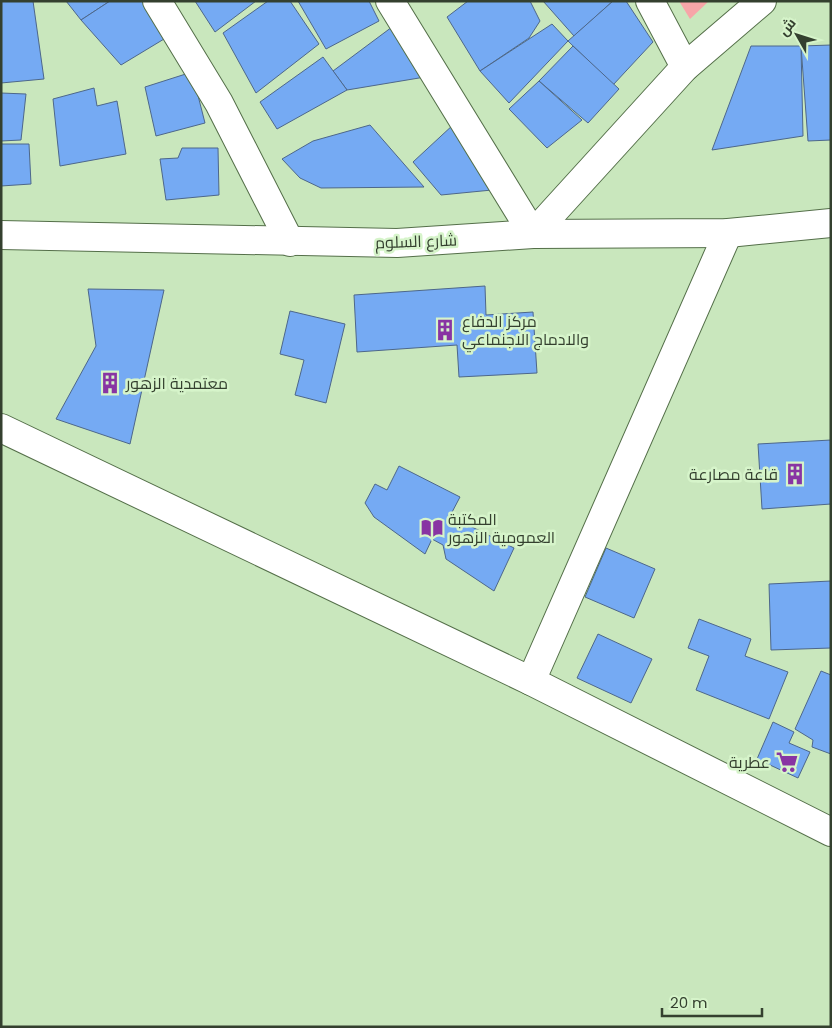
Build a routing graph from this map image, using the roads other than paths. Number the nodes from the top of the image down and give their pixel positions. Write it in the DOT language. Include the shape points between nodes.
graph roads {
  1 [pos="157,1"];
  2 [pos="390,1"];
  3 [pos="650,1"];
  4 [pos="753,5"];
  5 [pos="685,67"];
  6 [pos="831,223"];
  7 [pos="728,233"];
  8 [pos="533,234"];
  9 [pos="1,235"];
  10 [pos="290,242"];
  11 [pos="1,428"];
  12 [pos="531,681"];
  13 [pos="831,832"];
  1 -- 10 [label="street" via="219,103"];
  2 -- 8 [label="street"];
  3 -- 5 [label="street"];
  4 -- 5 [label="street"];
  5 -- 8 [label="street"];
  6 -- 7 [label="street, شارع السلوم"];
  7 -- 8 [label="street, شارع السلوم"];
  7 -- 12 [label="street"];
  8 -- 10 [label="street, شارع السلوم" via="397,243"];
  9 -- 10 [label="street, شارع السلوم"];
  11 -- 12 [label="street"];
  12 -- 13 [label="street"];
}
